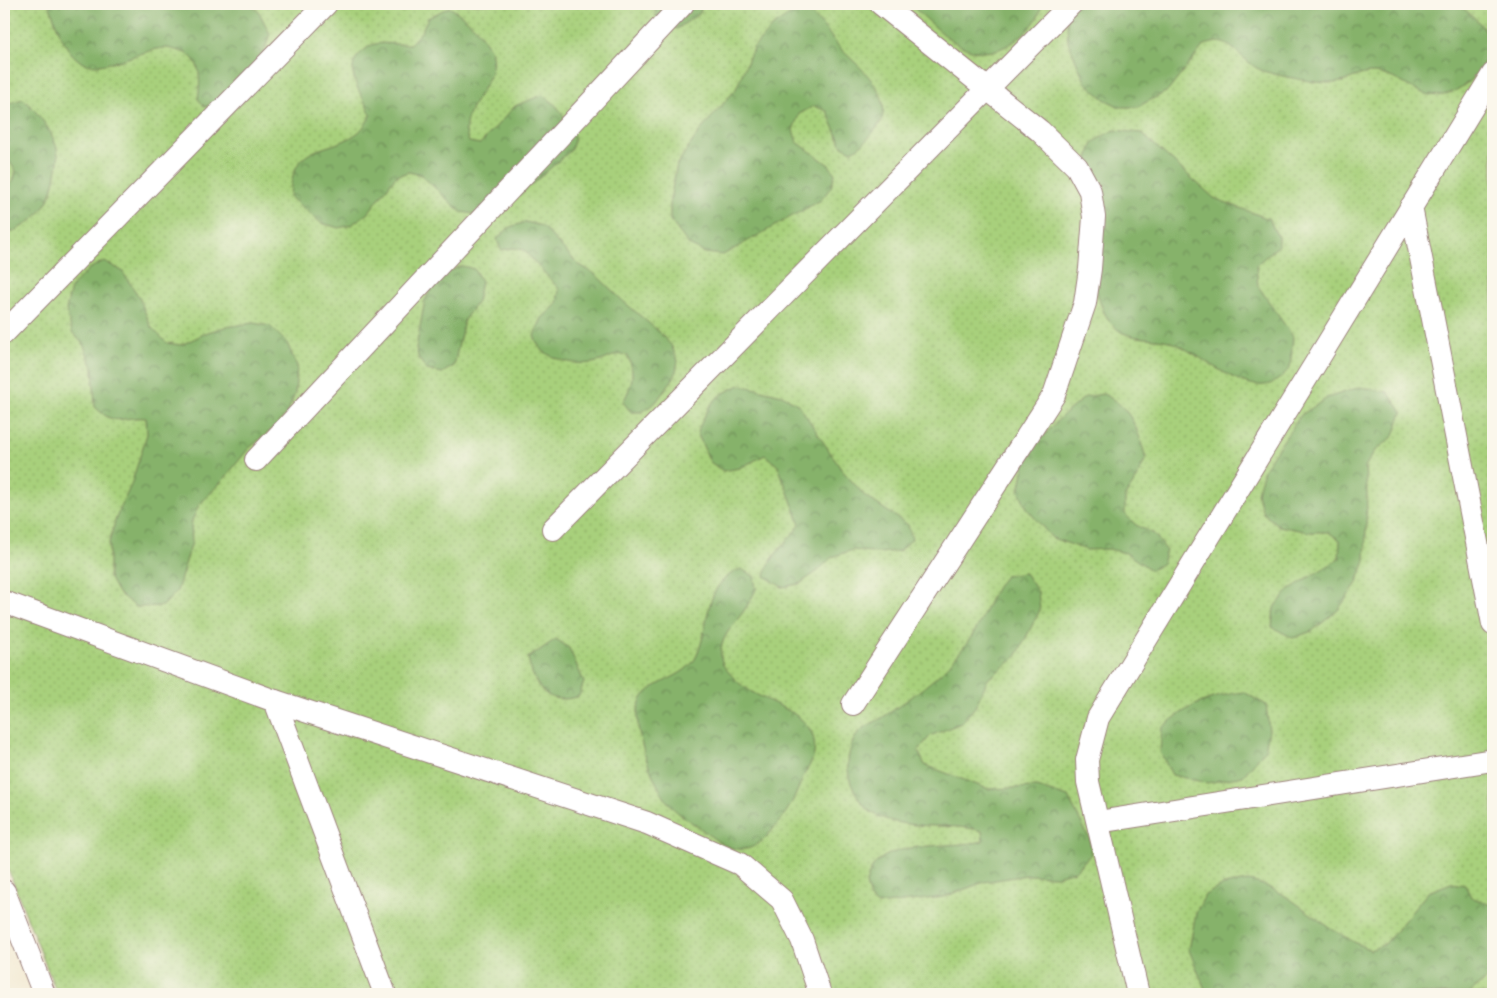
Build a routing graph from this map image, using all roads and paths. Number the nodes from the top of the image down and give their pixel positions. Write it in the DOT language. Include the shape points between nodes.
graph roads {
  1 [pos="326,4"];
  2 [pos="683,4"];
  3 [pos="880,4"];
  4 [pos="1071,4"];
  5 [pos="1493,74"];
  6 [pos="986,88"];
  7 [pos="1411,208"];
  8 [pos="4,333"];
  9 [pos="256,460"];
  10 [pos="553,529"];
  11 [pos="4,602"];
  12 [pos="1493,624"];
  13 [pos="275,701"];
  14 [pos="853,704"];
  15 [pos="1493,760"];
  16 [pos="1098,822"];
  17 [pos="4,890"];
  18 [pos="44,994"];
  19 [pos="385,994"];
  20 [pos="820,994"];
  21 [pos="1138,994"];
  1 -- 8 [label="lane"];
  2 -- 9 [label="lane"];
  3 -- 6 [label="lane"];
  4 -- 6 [label="lane"];
  5 -- 7 [label="lane"];
  6 -- 10 [label="lane"];
  6 -- 14 [label="lane" via="1040,131 1077,167 1090,191 1094,217 1086,303 1054,395"];
  7 -- 12 [label="lane"];
  7 -- 16 [label="lane" via="1098,718 1087,760 1088,782"];
  11 -- 13 [label="lane"];
  13 -- 19 [label="lane"];
  13 -- 20 [label="lane" via="647,823 740,864 782,900 802,940"];
  15 -- 16 [label="lane"];
  16 -- 21 [label="lane"];
  17 -- 18 [label="lane"];
}
